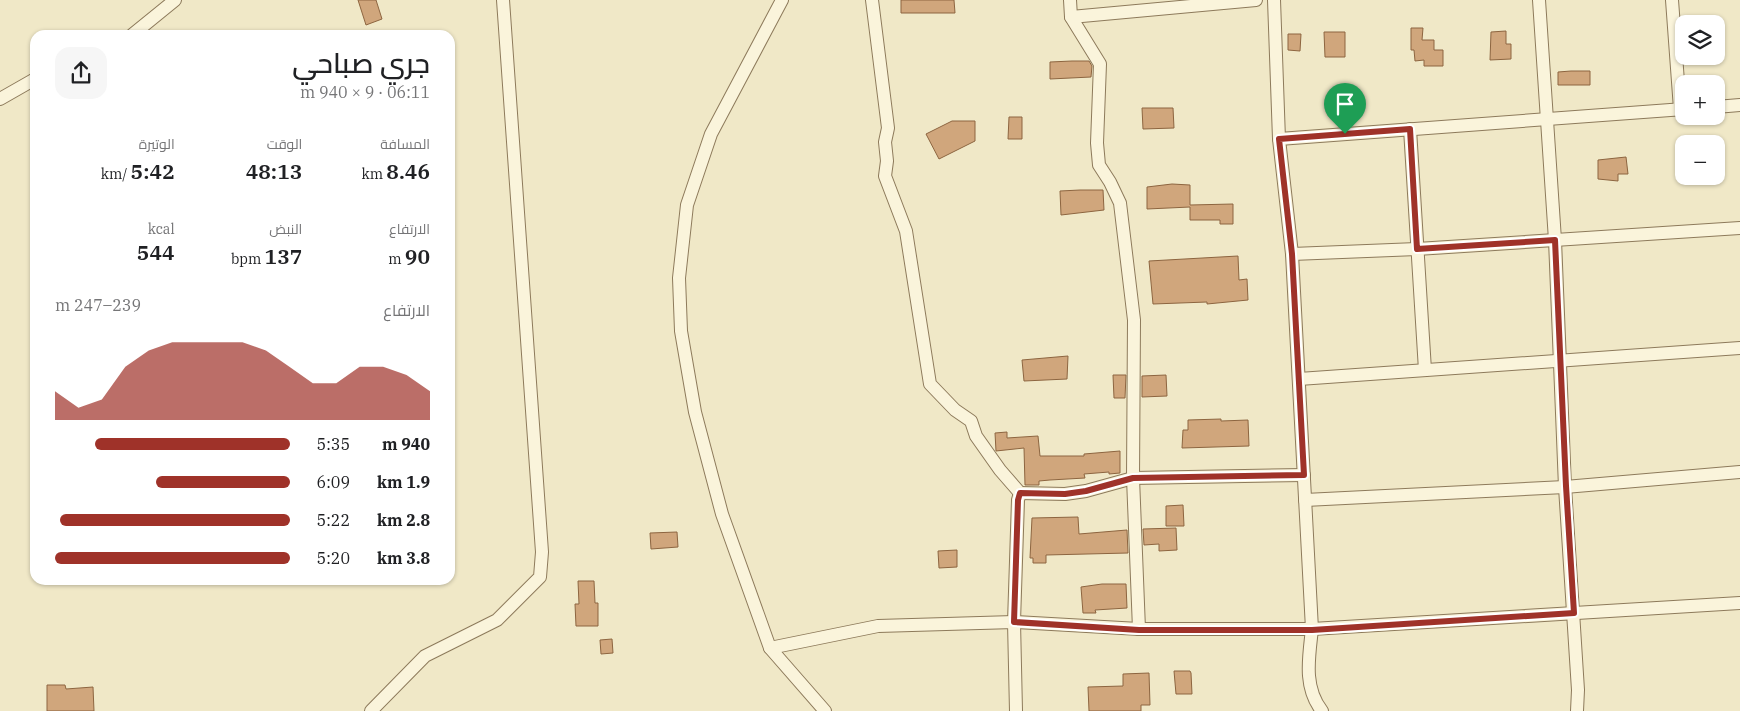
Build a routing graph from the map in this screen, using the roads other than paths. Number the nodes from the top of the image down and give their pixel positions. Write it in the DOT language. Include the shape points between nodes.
graph roads {
  1 [pos="175,0"];
  2 [pos="503,0"];
  3 [pos="782,0"];
  4 [pos="872,0"];
  5 [pos="1070,0"];
  6 [pos="1256,0"];
  7 [pos="1274,0"];
  8 [pos="1539,0"];
  9 [pos="1672,0"];
  10 [pos="1071,17"];
  11 [pos="138,30"];
  12 [pos="1679,75"];
  13 [pos="30,81"];
  14 [pos="0,99"];
  15 [pos="1740,105"];
  16 [pos="1725,106"];
  17 [pos="1675,109"];
  18 [pos="1547,118"];
  19 [pos="1410,129"];
  20 [pos="1279,139"];
  21 [pos="1740,228"];
  22 [pos="1555,240"];
  23 [pos="1417,249"];
  24 [pos="1292,254"];
  25 [pos="1740,348"];
  26 [pos="1560,362"];
  27 [pos="1425,370"];
  28 [pos="1299,379"];
  29 [pos="1740,472"];
  30 [pos="1304,475"];
  31 [pos="1133,478"];
  32 [pos="1566,486"];
  33 [pos="1020,493"];
  34 [pos="1305,500"];
  35 [pos="1740,603"];
  36 [pos="1574,613"];
  37 [pos="1014,622"];
  38 [pos="1139,630"];
  39 [pos="1312,630"];
  40 [pos="770,648"];
  41 [pos="371,711"];
  42 [pos="825,711"];
  43 [pos="1016,711"];
  44 [pos="1322,711"];
  45 [pos="1576,711"];
  1 -- 11 [label="street"];
  2 -- 41 [label="street" via="542,552 540,577 497,620 425,656"];
  3 -- 40 [label="street" via="711,134 687,205 679,278 681,331 695,412 722,514"];
  4 -- 33 [label="street" via="888,128 885,176 906,231 930,384 954,410 971,421 976,436"];
  5 -- 10 [label="street"];
  6 -- 10 [label="street"];
  7 -- 20 [label="street"];
  8 -- 18 [label="street"];
  9 -- 12 [label="street"];
  10 -- 31 [label="street" via="1100,64 1099,165 1120,203 1123,225 1134,320"];
  13 -- 14 [label="street"];
  15 -- 16 [label="street"];
  17 -- 18 [label="street"];
  18 -- 19 [label="street"];
  18 -- 22 [label="street"];
  19 -- 20 [label="street"];
  19 -- 23 [label="street"];
  20 -- 24 [label="street"];
  21 -- 22 [label="street"];
  22 -- 23 [label="street"];
  22 -- 26 [label="street"];
  23 -- 24 [label="street"];
  23 -- 27 [label="street"];
  24 -- 28 [label="street"];
  25 -- 26 [label="street"];
  26 -- 27 [label="street"];
  26 -- 32 [label="street"];
  27 -- 28 [label="street"];
  28 -- 30 [label="street"];
  29 -- 32 [label="street"];
  30 -- 31 [label="street"];
  30 -- 34 [label="street"];
  31 -- 33 [label="street" via="1065,494"];
  31 -- 38 [label="street"];
  32 -- 34 [label="street"];
  32 -- 36 [label="street"];
  33 -- 37 [label="street"];
  34 -- 39 [label="street"];
  35 -- 36 [label="street"];
  36 -- 39 [label="street"];
  36 -- 45 [label="street"];
  37 -- 38 [label="street"];
  37 -- 40 [label="street" via="878,626"];
  37 -- 43 [label="street"];
  38 -- 39 [label="street"];
  39 -- 44 [label="street" via="1308,672 1312,693"];
  40 -- 42 [label="street"];
}
